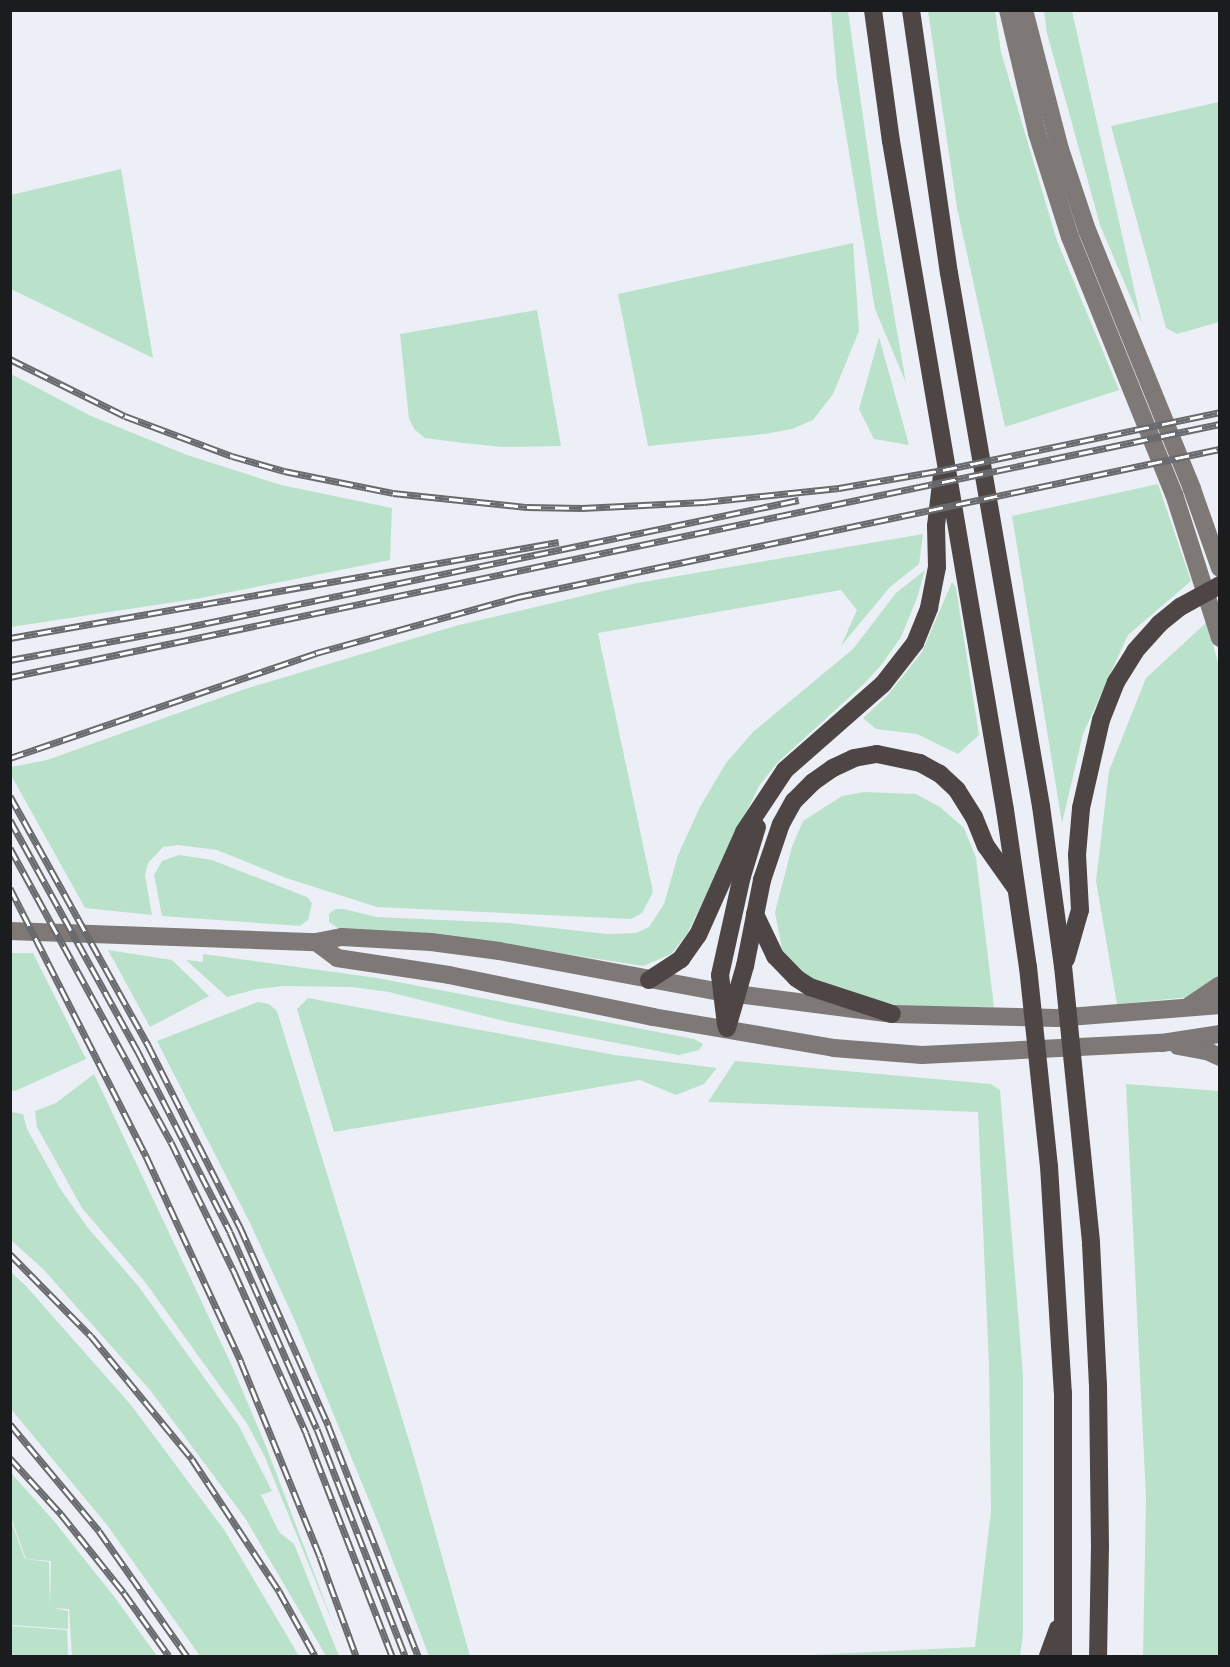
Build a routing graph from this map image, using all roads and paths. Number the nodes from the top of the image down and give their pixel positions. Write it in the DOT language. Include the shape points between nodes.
graph roads {
  1 [pos="873,10"];
  2 [pos="910,10"];
  3 [pos="1008,10"];
  4 [pos="1024,10"];
  5 [pos="1134,368"];
  6 [pos="944,455"];
  7 [pos="1220,568"];
  8 [pos="1220,585"];
  9 [pos="1220,638"];
  10 [pos="766,799"];
  11 [pos="1018,891"];
  12 [pos="755,914"];
  13 [pos="10,930"];
  14 [pos="316,942"];
  15 [pos="1064,966"];
  16 [pos="649,980"];
  17 [pos="1220,985"];
  18 [pos="730,994"];
  19 [pos="1220,1005"];
  20 [pos="1187,1007"];
  21 [pos="892,1014"];
  22 [pos="727,1028"];
  23 [pos="1220,1034"];
  24 [pos="1162,1043"];
  25 [pos="1220,1057"];
  26 [pos="1064,1614"];
  27 [pos="1048,1656"];
  28 [pos="1062,1656"];
  29 [pos="1098,1656"];
  1 -- 6 [label="highway"];
  2 -- 15 [label="highway" via="947,262 1041,806"];
  3 -- 5 [label="main road" via="1037,133 1070,237"];
  4 -- 5 [label="main road" via="1060,149"];
  5 -- 7 [label="main road" via="1192,489"];
  5 -- 9 [label="main road"];
  6 -- 10 [label="highway" via="936,526 937,567 929,608 915,643 883,684 785,770"];
  6 -- 11 [label="highway"];
  8 -- 15 [label="highway" via="1180,607 1159,624 1135,651 1116,682 1101,720 1081,808 1077,855 1080,910"];
  10 -- 16 [label="highway" via="744,832 698,935 681,960"];
  10 -- 18 [label="highway" via="722,960 720,975"];
  11 -- 12 [label="highway" via="986,846 957,790 920,763 877,754 833,768 794,801 770,853"];
  11 -- 26 [label="highway" via="1044,1103 1062,1393"];
  12 -- 18 [label="highway"];
  12 -- 21 [label="highway" via="776,956 796,978 810,987"];
  13 -- 14 [label="main road"];
  14 -- 16 [label="main road" via="342,937 431,942 509,952"];
  14 -- 22 [label="main road" via="337,958 449,975 653,1017"];
  15 -- 29 [label="highway" via="1091,1243 1098,1385"];
  16 -- 18 [label="main road"];
  17 -- 20 [label="main road"];
  18 -- 21 [label="main road"];
  18 -- 22 [label="highway"];
  19 -- 20 [label="main road"];
  20 -- 21 [label="main road" via="1056,1018"];
  22 -- 24 [label="main road" via="834,1048 922,1055"];
  23 -- 24 [label="main road"];
  24 -- 25 [label="main road"];
  26 -- 27 [label="highway"];
  26 -- 28 [label="highway"];
}
